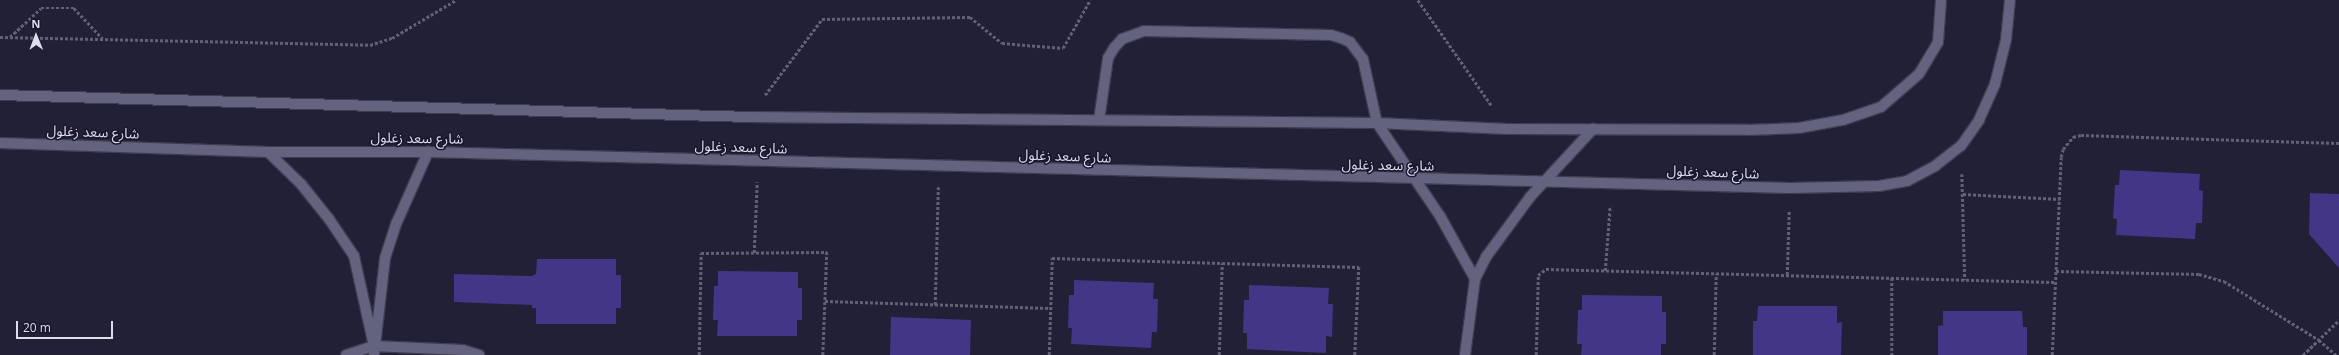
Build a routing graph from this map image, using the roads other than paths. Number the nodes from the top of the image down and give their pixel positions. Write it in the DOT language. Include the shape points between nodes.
graph roads {
  1 [pos="1941,0"];
  2 [pos="2010,0"];
  3 [pos="0,95"];
  4 [pos="1100,120"];
  5 [pos="1377,123"];
  6 [pos="1593,129"];
  7 [pos="0,143"];
  8 [pos="268,152"];
  9 [pos="428,152"];
  10 [pos="1415,180"];
  11 [pos="1544,181"];
  12 [pos="1475,279"];
  13 [pos="374,351"];
  14 [pos="346,355"];
  15 [pos="479,355"];
  16 [pos="1466,355"];
  1 -- 6 [label="street" via="1938,42 1919,74 1881,107 1843,120 1799,128"];
  2 -- 11 [label="street, شارع سعد زغلول" via="2006,40 1995,84 1979,120 1961,146 1935,166 1907,180 1879,186 1790,188"];
  3 -- 4 [label="street" via="750,117"];
  4 -- 5 [label="street"];
  4 -- 5 [label="street" via="1108,58 1122,39 1144,31 1331,35 1341,38 1350,42 1363,59"];
  5 -- 6 [label="street" via="1507,129"];
  5 -- 10 [label="street"];
  6 -- 11 [label="street"];
  7 -- 8 [label="street, شارع سعد زغلول"];
  8 -- 9 [label="street, شارع سعد زغلول"];
  8 -- 13 [label="street" via="306,190 330,219 354,256"];
  9 -- 10 [label="street, شارع سعد زغلول"];
  9 -- 13 [label="street" via="397,222 385,258"];
  10 -- 11 [label="street, شارع سعد زغلول"];
  10 -- 12 [label="street" via="1440,216"];
  11 -- 12 [label="street" via="1499,236"];
  12 -- 16 [label="street"];
  13 -- 14 [label="street"];
  13 -- 15 [label="street" via="463,350"];
}
